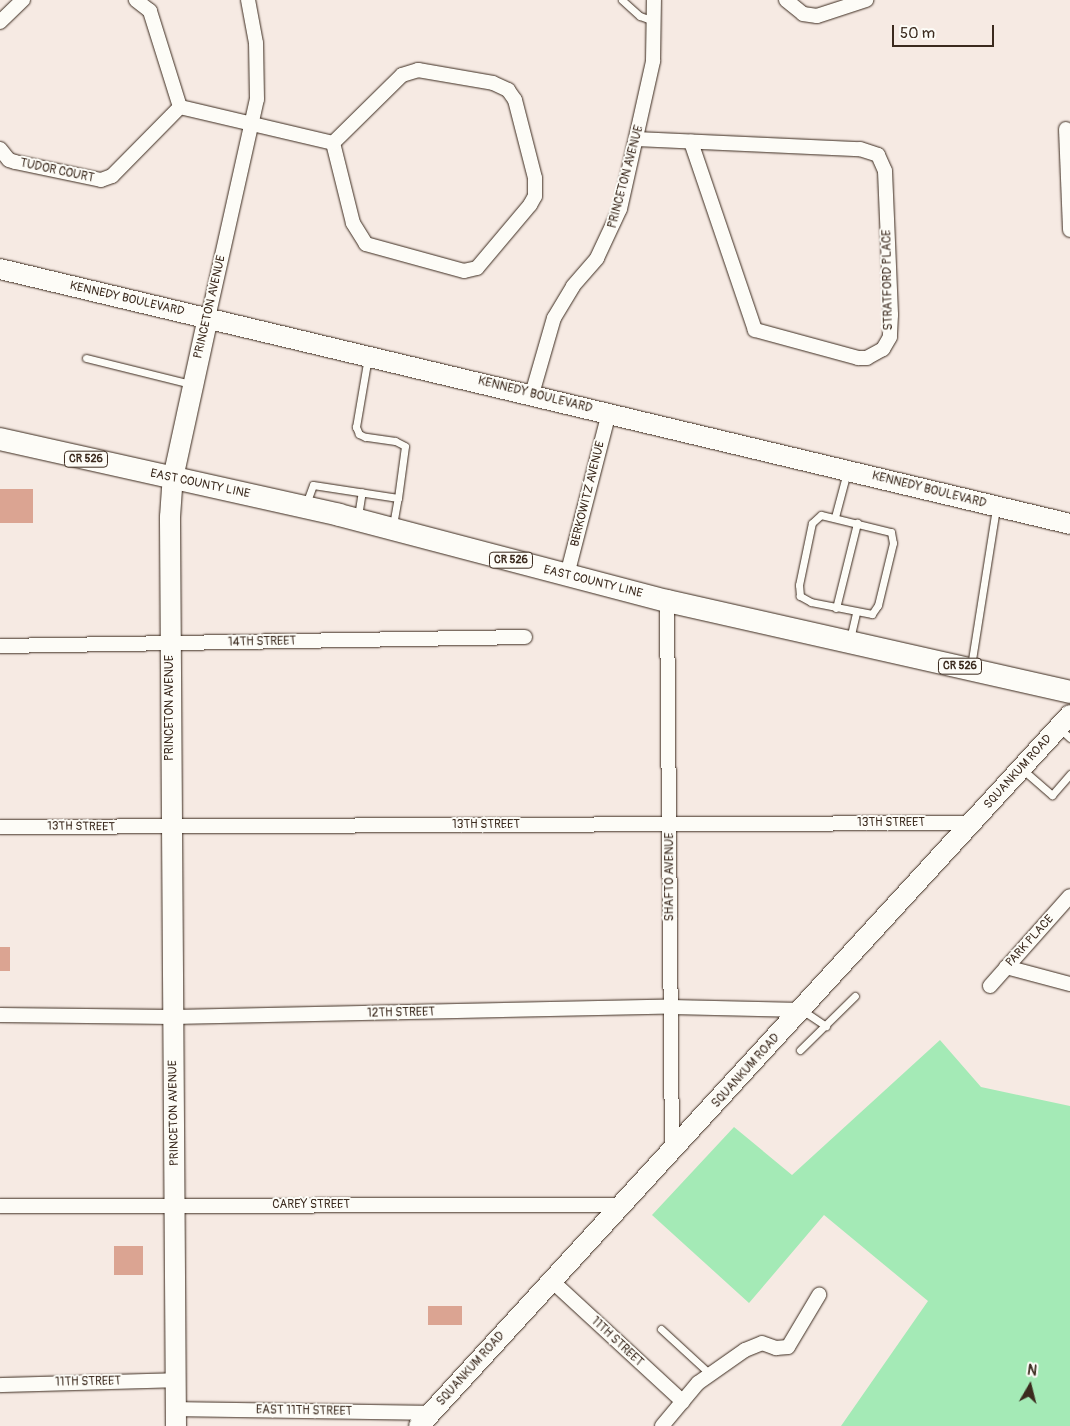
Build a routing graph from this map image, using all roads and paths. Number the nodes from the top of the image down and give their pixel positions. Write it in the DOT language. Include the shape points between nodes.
graph roads {
  1 [pos="23,0"];
  2 [pos="136,0"];
  3 [pos="248,0"];
  4 [pos="622,0"];
  5 [pos="654,0"];
  6 [pos="786,0"];
  7 [pos="866,0"];
  8 [pos="654,21"];
  9 [pos="0,22"];
  10 [pos="180,107"];
  11 [pos="252,122"];
  12 [pos="1066,130"];
  13 [pos="636,139"];
  14 [pos="690,142"];
  15 [pos="333,143"];
  16 [pos="0,149"];
  17 [pos="1070,230"];
  18 [pos="0,269"];
  19 [pos="208,318"];
  20 [pos="368,356"];
  21 [pos="86,358"];
  22 [pos="192,384"];
  23 [pos="532,394"];
  24 [pos="609,413"];
  25 [pos="0,439"];
  26 [pos="848,469"];
  27 [pos="173,478"];
  28 [pos="362,492"];
  29 [pos="398,498"];
  30 [pos="305,507"];
  31 [pos="996,507"];
  32 [pos="835,517"];
  33 [pos="357,520"];
  34 [pos="857,523"];
  35 [pos="1070,524"];
  36 [pos="392,529"];
  37 [pos="567,575"];
  38 [pos="667,601"];
  39 [pos="836,608"];
  40 [pos="856,613"];
  41 [pos="525,637"];
  42 [pos="850,641"];
  43 [pos="170,643"];
  44 [pos="0,646"];
  45 [pos="971,669"];
  46 [pos="1070,692"];
  47 [pos="1066,727"];
  48 [pos="1021,769"];
  49 [pos="1070,774"];
  50 [pos="972,823"];
  51 [pos="670,824"];
  52 [pos="0,827"];
  53 [pos="171,828"];
  54 [pos="1070,896"];
  55 [pos="1006,967"];
  56 [pos="1070,984"];
  57 [pos="990,986"];
  58 [pos="854,996"];
  59 [pos="671,1007"];
  60 [pos="802,1010"];
  61 [pos="0,1015"];
  62 [pos="173,1017"];
  63 [pos="826,1026"];
  64 [pos="800,1050"];
  65 [pos="672,1152"];
  66 [pos="175,1205"];
  67 [pos="622,1205"];
  68 [pos="0,1206"];
  69 [pos="552,1281"];
  70 [pos="819,1295"];
  71 [pos="661,1329"];
  72 [pos="711,1375"];
  73 [pos="176,1380"];
  74 [pos="0,1384"];
  75 [pos="683,1402"];
  76 [pos="176,1417"];
  77 [pos="425,1420"];
  78 [pos="662,1426"];
  1 -- 9 [label="street"];
  2 -- 10 [label="street" via="150,11"];
  3 -- 11 [label="street, PRINCETON AVENUE" via="258,76"];
  4 -- 8 [label="lane" via="640,16"];
  5 -- 8 [label="street, PRINCETON AVENUE"];
  6 -- 7 [label="street" via="803,14 817,16"];
  8 -- 13 [label="street, PRINCETON AVENUE" via="653,61"];
  10 -- 11 [label="street"];
  10 -- 16 [label="street, TUDOR COURT" via="112,176 101,180 16,162 3,155"];
  11 -- 15 [label="street"];
  11 -- 19 [label="street, PRINCETON AVENUE"];
  12 -- 17 [label="street"];
  13 -- 14 [label="street, STRATFORD PLACE"];
  13 -- 23 [label="street, PRINCETON AVENUE" via="611,234 597,258 572,286 554,318"];
  14 -- 14 [label="street, STRATFORD PLACE" via="754,330 858,358 867,358 883,350 890,337 891,316 884,170 878,155 860,149"];
  15 -- 15 [label="street" via="361,239 371,246 446,268 464,272 476,268 534,196 535,178 514,100 508,90 494,83 418,70 408,72"];
  18 -- 19 [label="street, KENNEDY BOULEVARD"];
  19 -- 20 [label="street, KENNEDY BOULEVARD"];
  19 -- 22 [label="street, PRINCETON AVENUE"];
  20 -- 23 [label="street, KENNEDY BOULEVARD"];
  20 -- 29 [label="lane" via="356,427 365,437 395,441 405,446"];
  21 -- 22 [label="lane"];
  22 -- 27 [label="street, PRINCETON AVENUE"];
  23 -- 24 [label="street, KENNEDY BOULEVARD"];
  24 -- 26 [label="street, KENNEDY BOULEVARD"];
  24 -- 37 [label="street, BERKOWITZ AVENUE"];
  25 -- 27 [label="main road, EAST COUNTY LINE / CR 526"];
  26 -- 31 [label="street, KENNEDY BOULEVARD"];
  26 -- 32 [label="lane"];
  27 -- 30 [label="main road, EAST COUNTY LINE / CR 526"];
  27 -- 43 [label="street, PRINCETON AVENUE"];
  28 -- 29 [label="lane"];
  28 -- 30 [label="lane" via="313,485"];
  28 -- 33 [label="lane"];
  29 -- 36 [label="lane"];
  30 -- 33 [label="main road, EAST COUNTY LINE / CR 526"];
  31 -- 35 [label="street, KENNEDY BOULEVARD"];
  31 -- 45 [label="lane"];
  32 -- 34 [label="lane"];
  32 -- 39 [label="lane" via="821,515 812,523 798,591 805,600"];
  33 -- 36 [label="main road, EAST COUNTY LINE / CR 526"];
  34 -- 39 [label="lane"];
  34 -- 40 [label="lane" via="887,529 894,537 875,611 872,614"];
  36 -- 37 [label="main road, EAST COUNTY LINE / CR 526"];
  37 -- 38 [label="main road, EAST COUNTY LINE / CR 526"];
  38 -- 42 [label="main road, EAST COUNTY LINE / CR 526"];
  38 -- 51 [label="street, SHAFTO AVENUE"];
  39 -- 40 [label="lane"];
  40 -- 42 [label="lane"];
  41 -- 43 [label="street, 14TH STREET"];
  42 -- 45 [label="main road, EAST COUNTY LINE / CR 526"];
  43 -- 44 [label="street, 14TH STREET"];
  43 -- 53 [label="street, PRINCETON AVENUE"];
  45 -- 46 [label="main road, EAST COUNTY LINE / CR 526"];
  47 -- 48 [label="street, SQUANKUM ROAD"];
  48 -- 49 [label="lane" via="1052,795"];
  48 -- 50 [label="street, SQUANKUM ROAD"];
  50 -- 51 [label="street, 13TH STREET"];
  50 -- 60 [label="street, SQUANKUM ROAD"];
  51 -- 53 [label="street, 13TH STREET"];
  51 -- 59 [label="street, SHAFTO AVENUE"];
  52 -- 53 [label="street, 13TH STREET"];
  53 -- 62 [label="street, PRINCETON AVENUE"];
  54 -- 55 [label="street, PARK PLACE"];
  55 -- 56 [label="street"];
  55 -- 57 [label="street, PARK PLACE"];
  58 -- 63 [label="lane"];
  59 -- 60 [label="street, 12TH STREET"];
  59 -- 62 [label="street, 12TH STREET"];
  59 -- 65 [label="street, SHAFTO AVENUE"];
  60 -- 63 [label="lane"];
  60 -- 65 [label="street, SQUANKUM ROAD"];
  61 -- 62 [label="street, 12TH STREET"];
  62 -- 66 [label="street, PRINCETON AVENUE"];
  63 -- 64 [label="lane"];
  65 -- 67 [label="street, SQUANKUM ROAD"];
  66 -- 67 [label="street, CAREY STREET"];
  66 -- 68 [label="street, CAREY STREET"];
  66 -- 73 [label="street, PRINCETON AVENUE"];
  67 -- 69 [label="street, SQUANKUM ROAD"];
  69 -- 75 [label="street, 11TH STREET"];
  69 -- 77 [label="street, SQUANKUM ROAD"];
  70 -- 72 [label="street" via="788,1347 776,1348 762,1343 745,1350"];
  71 -- 72 [label="lane"];
  72 -- 75 [label="street" via="698,1383"];
  73 -- 74 [label="street, 11TH STREET"];
  73 -- 76 [label="street, PRINCETON AVENUE"];
  75 -- 78 [label="street"];
  76 -- 77 [label="street, EAST 11TH STREET"];
}
